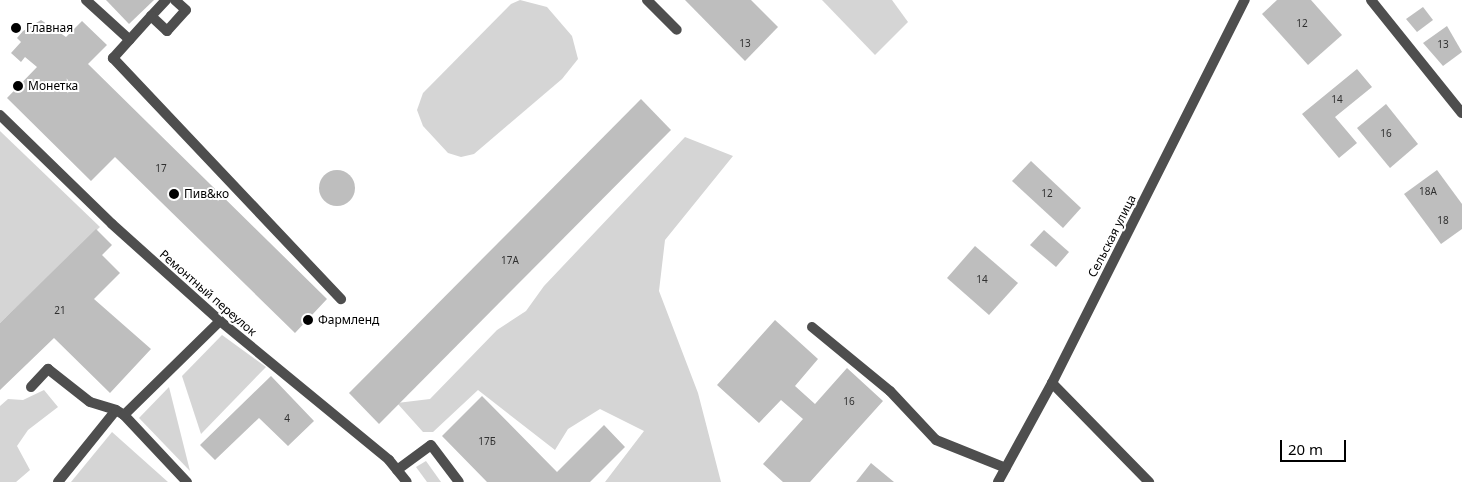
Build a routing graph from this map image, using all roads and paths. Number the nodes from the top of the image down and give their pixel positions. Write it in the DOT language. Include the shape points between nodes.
graph roads {
  1 [pos="86,0"];
  2 [pos="166,0"];
  3 [pos="175,0"];
  4 [pos="647,0"];
  5 [pos="1244,0"];
  6 [pos="1371,0"];
  7 [pos="151,16"];
  8 [pos="676,30"];
  9 [pos="130,40"];
  10 [pos="1462,113"];
  11 [pos="0,115"];
  12 [pos="342,299"];
  13 [pos="220,321"];
  14 [pos="812,327"];
  15 [pos="1052,383"];
  16 [pos="30,387"];
  17 [pos="120,412"];
  18 [pos="1006,468"];
  19 [pos="396,470"];
  20 [pos="58,482"];
  21 [pos="187,482"];
  22 [pos="407,482"];
  23 [pos="459,482"];
  24 [pos="998,482"];
  25 [pos="1149,482"];
  1 -- 9 [label="street"];
  2 -- 7 [label="street"];
  3 -- 7 [label="street" via="186,10 166,31"];
  4 -- 8 [label="street"];
  5 -- 15 [label="street, Сельская улица"];
  6 -- 10 [label="street"];
  7 -- 9 [label="street"];
  9 -- 12 [label="street" via="113,58"];
  11 -- 13 [label="street, Ремонтный переулок" via="112,224"];
  13 -- 17 [label="street"];
  13 -- 19 [label="street, Ремонтный переулок"];
  14 -- 18 [label="street" via="890,392 936,440"];
  15 -- 18 [label="street, Сельская улица"];
  15 -- 25 [label="street"];
  16 -- 17 [label="street" via="48,369 90,402"];
  17 -- 20 [label="street"];
  17 -- 21 [label="street"];
  18 -- 24 [label="street, Сельская улица"];
  19 -- 22 [label="street, Ремонтный переулок"];
  19 -- 23 [label="street" via="431,445"];
}
